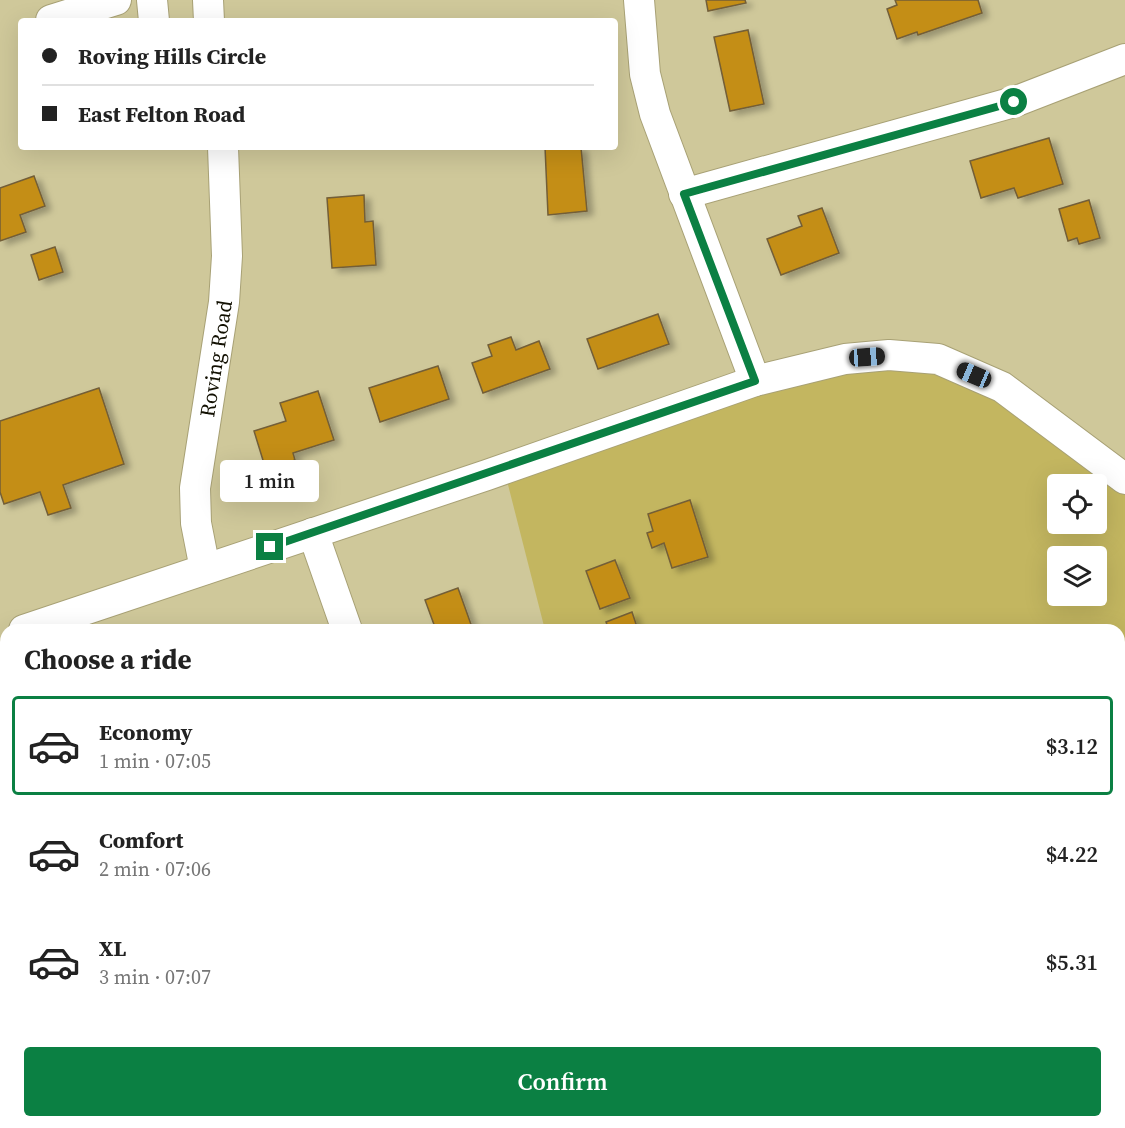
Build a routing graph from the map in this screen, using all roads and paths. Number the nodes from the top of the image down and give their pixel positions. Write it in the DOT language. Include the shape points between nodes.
graph roads {
  1 [pos="39,0"];
  2 [pos="116,0"];
  3 [pos="152,0"];
  4 [pos="208,0"];
  5 [pos="639,0"];
  6 [pos="50,18"];
  7 [pos="61,18"];
  8 [pos="154,18"];
  9 [pos="209,18"];
  10 [pos="1125,60"];
  11 [pos="223,150"];
  12 [pos="684,194"];
  13 [pos="755,381"];
  14 [pos="1125,478"];
  15 [pos="313,533"];
  16 [pos="205,569"];
  17 [pos="42,624"];
  18 [pos="345,624"];
  1 -- 6 [label="street"];
  2 -- 7 [label="street"];
  3 -- 8 [label="street"];
  4 -- 9 [label="street"];
  5 -- 12 [label="street" via="645,74"];
  10 -- 12 [label="street" via="1014,102"];
  11 -- 16 [label="street, Roving Road" via="227,256 224,302 195,488 196,523"];
  12 -- 13 [label="street"];
  13 -- 14 [label="street" via="845,359 889,355 938,359 1002,387"];
  13 -- 15 [label="street"];
  15 -- 16 [label="street"];
  15 -- 18 [label="street"];
  16 -- 17 [label="street"];
}
